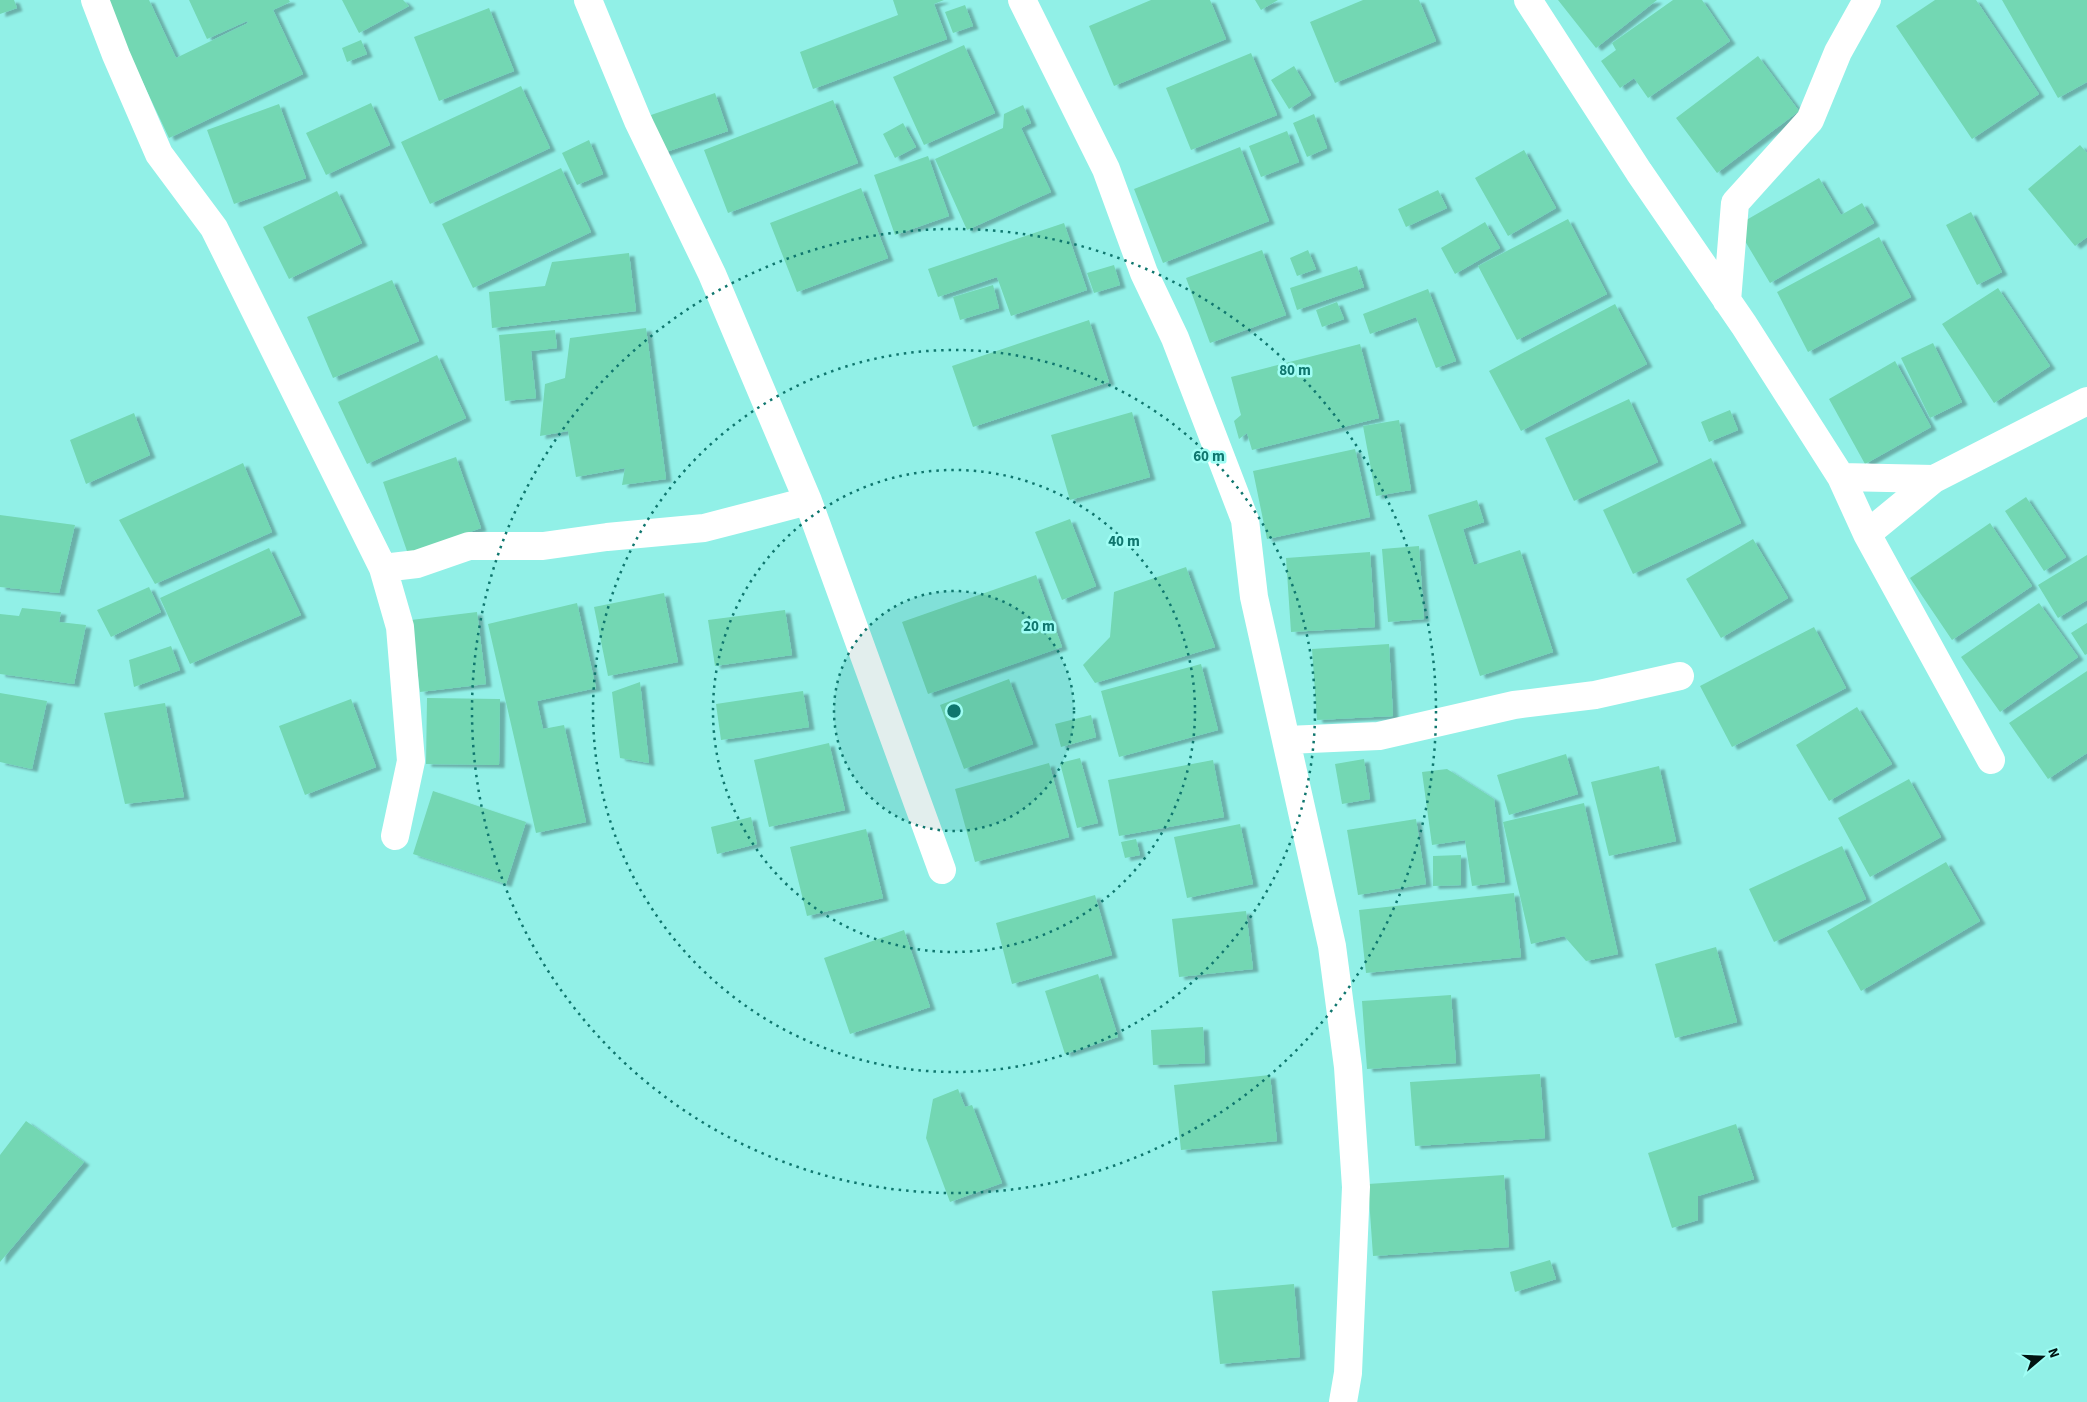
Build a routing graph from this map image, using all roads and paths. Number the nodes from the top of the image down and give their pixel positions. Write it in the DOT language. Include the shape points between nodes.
graph roads {
  1 [pos="95,0"];
  2 [pos="588,0"];
  3 [pos="1022,0"];
  4 [pos="1528,0"];
  5 [pos="1867,0"];
  6 [pos="1727,301"];
  7 [pos="2087,401"];
  8 [pos="1841,477"];
  9 [pos="1934,479"];
  10 [pos="808,501"];
  11 [pos="1867,534"];
  12 [pos="383,568"];
  13 [pos="1680,676"];
  14 [pos="1287,740"];
  15 [pos="1991,760"];
  16 [pos="395,836"];
  17 [pos="942,870"];
  18 [pos="1343,1402"];
  1 -- 12 [label="street" via="159,154 214,228"];
  2 -- 10 [label="street" via="638,121 712,274"];
  3 -- 14 [label="street" via="1106,169 1144,272 1175,338 1245,520 1254,597"];
  4 -- 6 [label="street"];
  5 -- 6 [label="street" via="1838,52 1810,120 1735,203"];
  6 -- 8 [label="street"];
  7 -- 9 [label="street"];
  8 -- 9 [label="street"];
  8 -- 11 [label="street"];
  9 -- 11 [label="street"];
  10 -- 12 [label="street" via="704,528 543,546 469,546 417,564"];
  10 -- 17 [label="street"];
  11 -- 15 [label="street"];
  12 -- 16 [label="street" via="400,627 411,761"];
  13 -- 14 [label="street" via="1595,695 1514,705 1379,736"];
  14 -- 18 [label="street" via="1332,946 1348,1068 1356,1187 1348,1373"];
}
